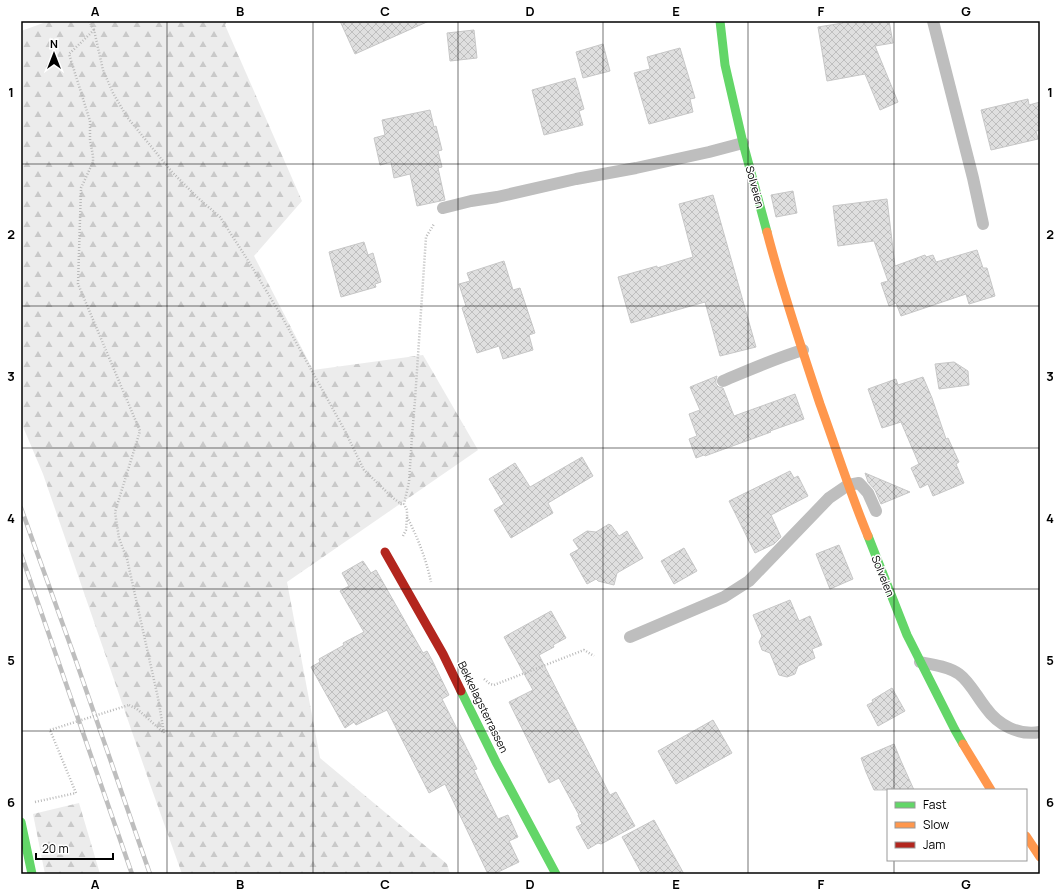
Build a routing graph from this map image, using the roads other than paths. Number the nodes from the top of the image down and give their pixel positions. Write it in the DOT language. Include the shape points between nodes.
graph roads {
  1 [pos="720,21"];
  2 [pos="933,21"];
  3 [pos="743,143"];
  4 [pos="443,208"];
  5 [pos="984,224"];
  6 [pos="803,350"];
  7 [pos="723,381"];
  8 [pos="848,485"];
  9 [pos="876,511"];
  10 [pos="385,552"];
  11 [pos="630,637"];
  12 [pos="920,662"];
  13 [pos="1040,732"];
  14 [pos="990,789"];
  15 [pos="21,822"];
  16 [pos="1027,838"];
  17 [pos="1040,857"];
  18 [pos="32,874"];
  19 [pos="556,874"];
  1 -- 3 [label="main road, Solveien" via="725,65"];
  2 -- 5 [label="lane"];
  3 -- 4 [label="lane"];
  3 -- 6 [label="main road, Solveien" via="774,259"];
  6 -- 7 [label="lane"];
  6 -- 8 [label="main road, Solveien"];
  8 -- 9 [label="lane" via="859,483 868,493"];
  8 -- 11 [label="lane" via="829,498 749,581 724,597"];
  8 -- 12 [label="main road, Solveien"];
  10 -- 19 [label="main road, Bekkelagsterrassen" via="443,654 496,762"];
  12 -- 13 [label="lane" via="949,668 958,673 987,710 1004,725 1028,733"];
  12 -- 14 [label="main road, Solveien" via="955,730"];
  15 -- 18 [label="main road"];
  16 -- 17 [label="main road"];
}
